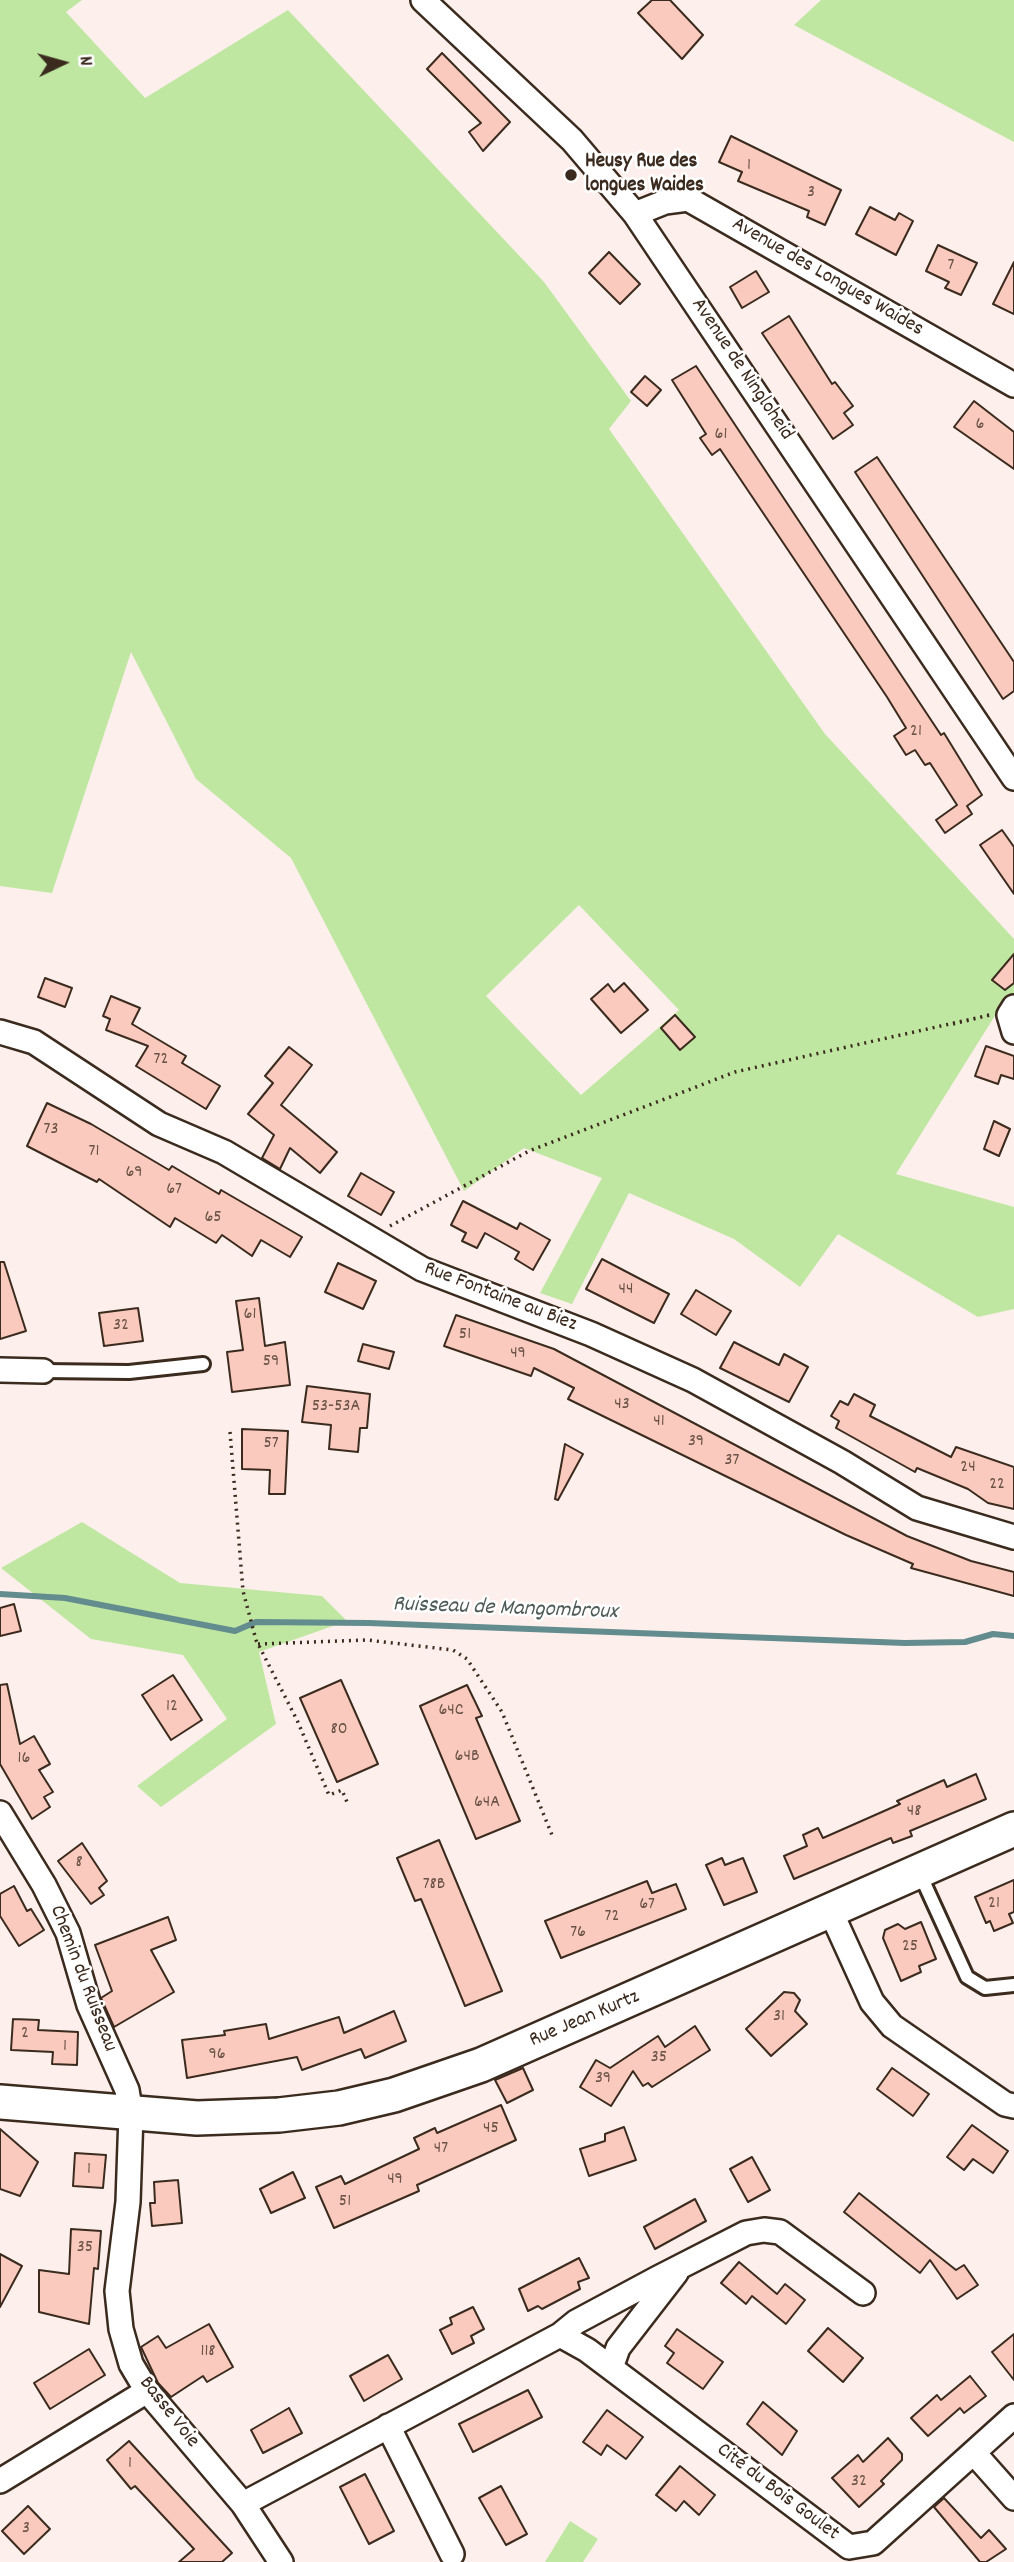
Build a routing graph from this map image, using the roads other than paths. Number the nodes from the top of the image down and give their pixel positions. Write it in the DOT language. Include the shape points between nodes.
graph roads {
  1 [pos="423,0"];
  2 [pos="635,215"];
  3 [pos="1014,384"];
  4 [pos="1014,778"];
  5 [pos="0,1032"];
  6 [pos="203,1364"];
  7 [pos="0,1370"];
  8 [pos="43,1371"];
  9 [pos="1014,1537"];
  10 [pos="0,1812"];
  11 [pos="1014,1829"];
  12 [pos="919,1872"];
  13 [pos="831,1912"];
  14 [pos="1014,1985"];
  15 [pos="0,2102"];
  16 [pos="1014,2106"];
  17 [pos="131,2114"];
  18 [pos="679,2269"];
  19 [pos="863,2293"];
  20 [pos="559,2335"];
  21 [pos="611,2368"];
  22 [pos="147,2391"];
  23 [pos="1014,2416"];
  24 [pos="388,2426"];
  25 [pos="974,2454"];
  26 [pos="0,2481"];
  27 [pos="1014,2498"];
  28 [pos="243,2504"];
  29 [pos="452,2554"];
  30 [pos="281,2562"];
  1 -- 2 [label="street, Avenue de Ningloheid" via="572,139"];
  2 -- 3 [label="street, Avenue des Longues Waides" via="664,202 688,199"];
  2 -- 4 [label="street, Avenue de Ningloheid"];
  5 -- 9 [label="street, Rue Fontaine au Biez" via="34,1042 159,1124 224,1152 422,1269 590,1334 693,1380 917,1508"];
  6 -- 8 [label="lane" via="129,1372"];
  7 -- 8 [label="street"];
  10 -- 17 [label="street, Chemin du Ruisseau" via="68,1933 89,2005 127,2090"];
  11 -- 12 [label="main road, Rue Jean Kurtz"];
  12 -- 13 [label="main road, Rue Jean Kurtz"];
  12 -- 14 [label="lane" via="967,1977 985,1988"];
  13 -- 16 [label="street" via="872,2002 892,2026"];
  13 -- 17 [label="main road, Rue Jean Kurtz" via="457,2075 394,2095 279,2115 197,2118"];
  15 -- 17 [label="main road, Rue Jean Kurtz"];
  17 -- 22 [label="street, Basse Voie" via="128,2202 117,2291 131,2364"];
  18 -- 19 [label="street" via="746,2233 780,2232"];
  18 -- 20 [label="street"];
  18 -- 21 [label="street" via="618,2348"];
  20 -- 21 [label="street, Cité du Bois Goulet"];
  20 -- 24 [label="street"];
  21 -- 25 [label="street, Cité du Bois Goulet" via="849,2547 873,2543"];
  22 -- 26 [label="street"];
  22 -- 28 [label="street, Basse Voie"];
  23 -- 25 [label="street, Cité du Bois Goulet"];
  24 -- 28 [label="street"];
  24 -- 29 [label="street"];
  25 -- 27 [label="street"];
  28 -- 30 [label="street, Basse Voie"];
}
